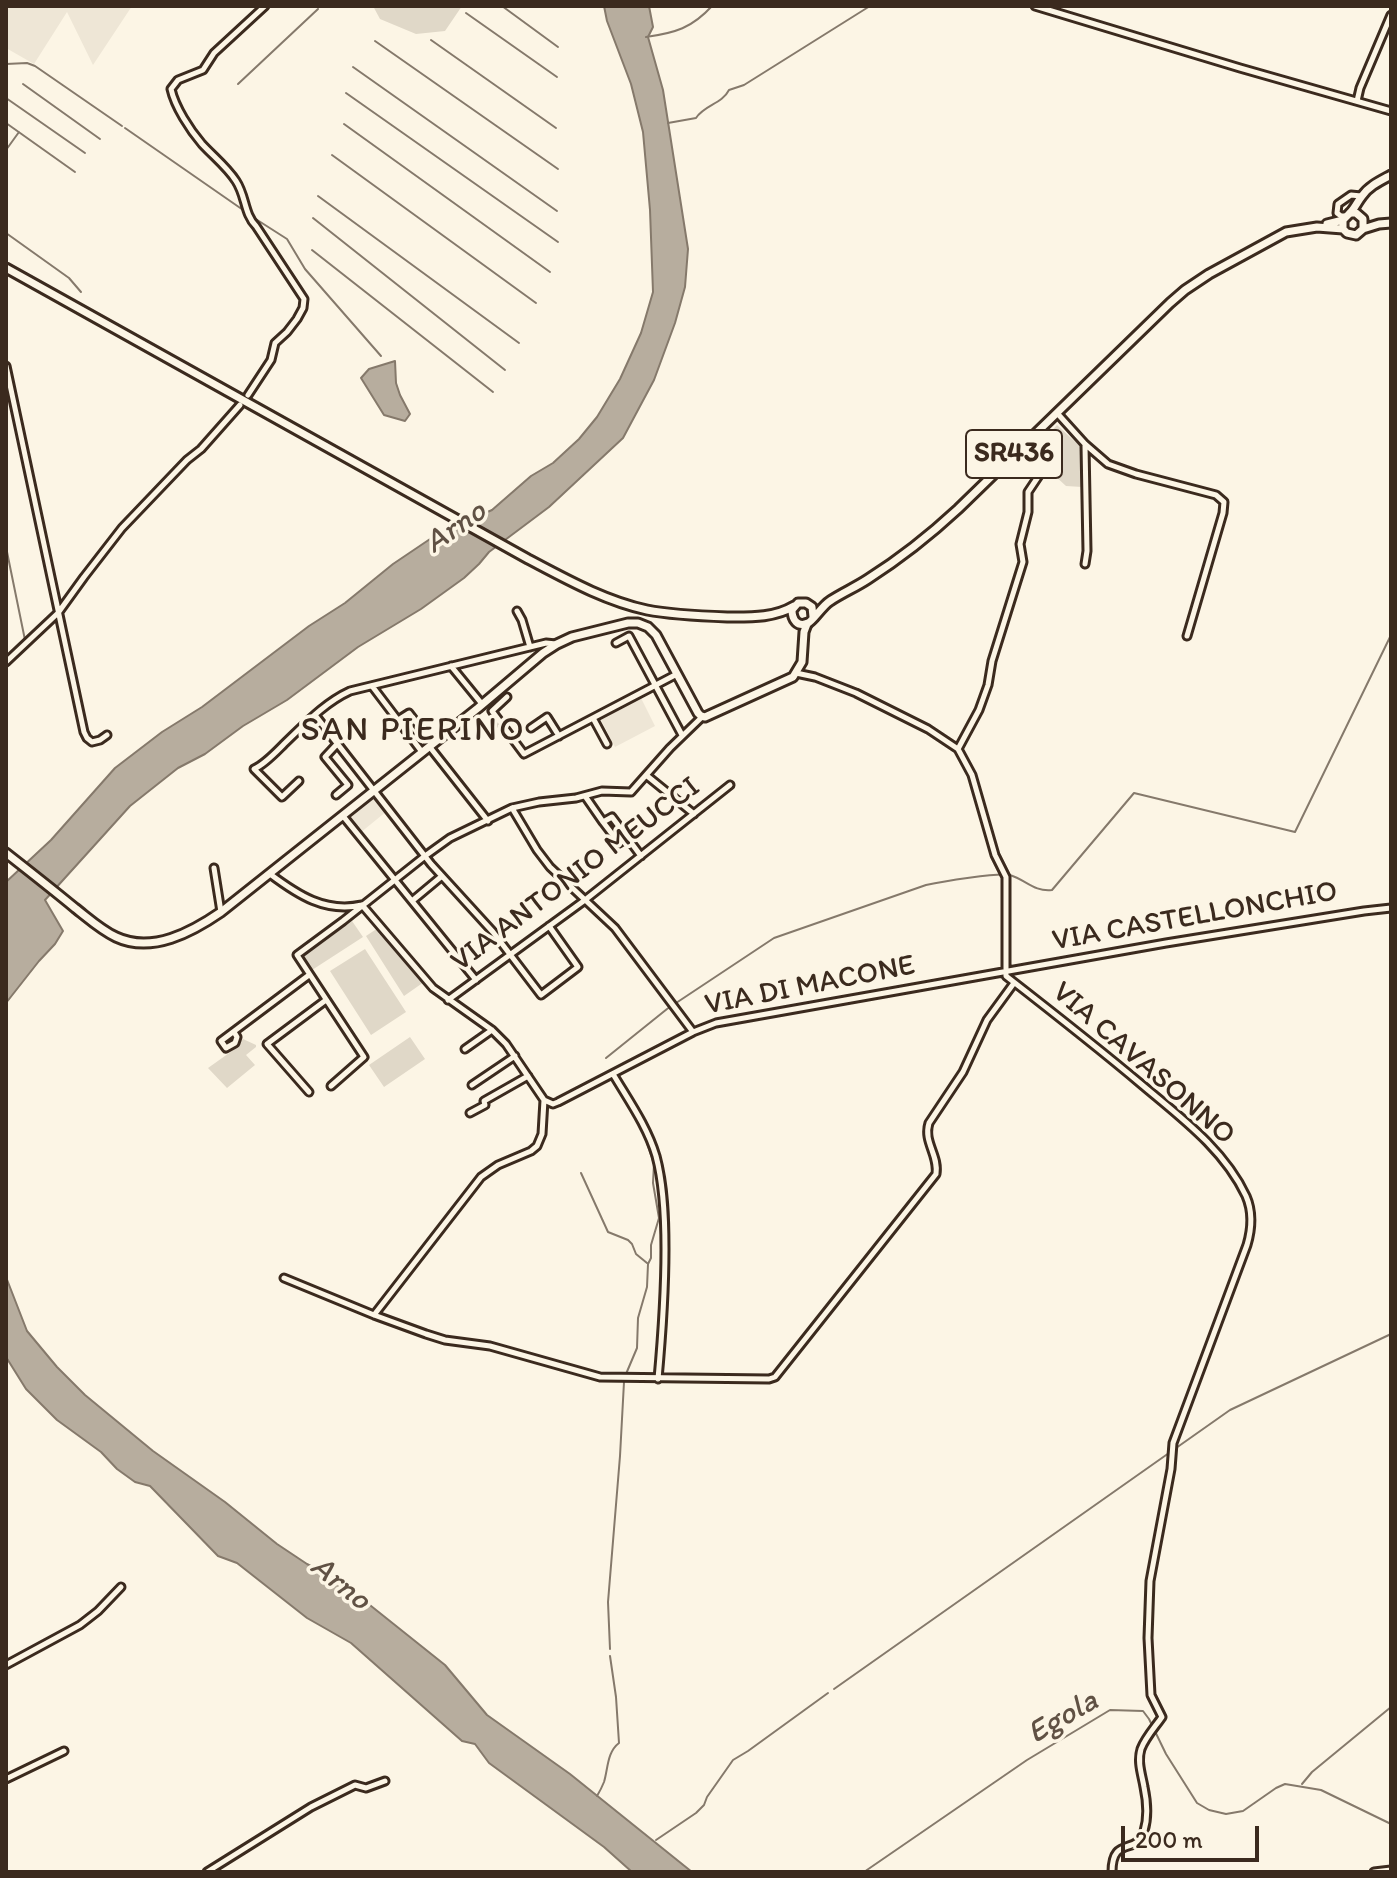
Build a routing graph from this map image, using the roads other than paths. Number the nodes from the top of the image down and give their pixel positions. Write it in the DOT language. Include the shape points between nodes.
graph roads {
  1 [pos="265,6"];
  2 [pos="1035,6"];
  3 [pos="1391,15"];
  4 [pos="1357,101"];
  5 [pos="1391,111"];
  6 [pos="1391,175"];
  7 [pos="1361,197"];
  8 [pos="1363,218"];
  9 [pos="1345,220"];
  10 [pos="1389,223"];
  11 [pos="1363,229"];
  12 [pos="6,268"];
  13 [pos="6,366"];
  14 [pos="248,395"];
  15 [pos="240,405"];
  16 [pos="1057,412"];
  17 [pos="1032,436"];
  18 [pos="1085,444"];
  19 [pos="1085,564"];
  20 [pos="830,601"];
  21 [pos="808,604"];
  22 [pos="794,606"];
  23 [pos="517,611"];
  24 [pos="58,613"];
  25 [pos="774,615"];
  26 [pos="813,617"];
  27 [pos="796,622"];
  28 [pos="807,624"];
  29 [pos="1187,636"];
  30 [pos="616,643"];
  31 [pos="803,643"];
  32 [pos="557,644"];
  33 [pos="530,647"];
  34 [pos="6,662"];
  35 [pos="451,666"];
  36 [pos="796,673"];
  37 [pos="677,674"];
  38 [pos="656,685"];
  39 [pos="372,686"];
  40 [pos="507,697"];
  41 [pos="482,704"];
  42 [pos="315,715"];
  43 [pos="702,717"];
  44 [pos="593,718"];
  45 [pos="398,720"];
  46 [pos="531,728"];
  47 [pos="107,735"];
  48 [pos="682,735"];
  49 [pos="559,736"];
  50 [pos="338,743"];
  51 [pos="607,744"];
  52 [pos="431,745"];
  53 [pos="958,749"];
  54 [pos="422,752"];
  55 [pos="646,775"];
  56 [pos="299,781"];
  57 [pos="730,785"];
  58 [pos="374,790"];
  59 [pos="336,795"];
  60 [pos="585,796"];
  61 [pos="512,808"];
  62 [pos="694,814"];
  63 [pos="342,815"];
  64 [pos="488,821"];
  65 [pos="603,822"];
  66 [pos="627,838"];
  67 [pos="6,853"];
  68 [pos="425,856"];
  69 [pos="641,856"];
  70 [pos="214,868"];
  71 [pos="270,874"];
  72 [pos="442,876"];
  73 [pos="394,879"];
  74 [pos="585,900"];
  75 [pos="412,901"];
  76 [pos="362,905"];
  77 [pos="334,907"];
  78 [pos="1391,908"];
  79 [pos="221,912"];
  80 [pos="343,921"];
  81 [pos="549,926"];
  82 [pos="510,955"];
  83 [pos="1006,972"];
  84 [pos="309,975"];
  85 [pos="476,980"];
  86 [pos="1014,983"];
  87 [pos="326,1000"];
  88 [pos="448,1000"];
  89 [pos="492,1030"];
  90 [pos="234,1032"];
  91 [pos="693,1032"];
  92 [pos="465,1049"];
  93 [pos="515,1056"];
  94 [pos="613,1074"];
  95 [pos="528,1076"];
  96 [pos="472,1085"];
  97 [pos="331,1086"];
  98 [pos="309,1092"];
  99 [pos="544,1100"];
  100 [pos="470,1113"];
  101 [pos="284,1278"];
  102 [pos="374,1315"];
  103 [pos="658,1379"];
  104 [pos="121,1587"];
  105 [pos="6,1665"];
  106 [pos="64,1751"];
  107 [pos="6,1779"];
  108 [pos="385,1781"];
  109 [pos="1391,1870"];
  110 [pos="207,1872"];
  111 [pos="1112,1872"];
  112 [pos="1374,1872"];
  1 -- 14 [label="street" via="203,70 178,80 171,89 200,142 235,178 248,213 304,299 297,319 275,343 271,360"];
  2 -- 4 [label="street"];
  3 -- 4 [label="street"];
  4 -- 5 [label="street"];
  6 -- 7 [label="main road"];
  7 -- 8 [label="main road"];
  7 -- 9 [label="main road"];
  7 -- 9 [label="street" via="1351,195 1338,204 1337,213"];
  8 -- 9 [label="main road, SR436" via="1356,213"];
  8 -- 10 [label="main road, SR436"];
  8 -- 11 [label="main road"];
  9 -- 11 [label="main road, SR436" via="1347,233"];
  9 -- 16 [label="main road, SR436" via="1286,232 1209,274 1170,303"];
  10 -- 11 [label="main road, SR436"];
  12 -- 25 [label="main road, SR436" via="571,582 651,610"];
  13 -- 24 [label="street"];
  15 -- 24 [label="street" via="122,528"];
  16 -- 17 [label="main road, SR436"];
  16 -- 18 [label="street"];
  17 -- 20 [label="main road, SR436" via="923,541"];
  17 -- 53 [label="street" via="1037,439 1025,453 1042,471 1028,492 1020,544 1023,562 988,685"];
  18 -- 19 [label="street"];
  18 -- 29 [label="street" via="1108,464 1216,495 1224,502"];
  20 -- 21 [label="main road, SR436"];
  20 -- 26 [label="main road, SR436"];
  21 -- 22 [label="main road, SR436"];
  21 -- 26 [label="main road"];
  22 -- 25 [label="main road, SR436"];
  22 -- 27 [label="main road"];
  23 -- 33 [label="street"];
  24 -- 34 [label="street"];
  24 -- 47 [label="street" via="84,732 92,742"];
  25 -- 27 [label="main road, SR436"];
  26 -- 28 [label="main road, SR436"];
  27 -- 28 [label="main road, SR436"];
  27 -- 31 [label="main road"];
  28 -- 31 [label="main road"];
  30 -- 38 [label="street" via="629,636"];
  31 -- 36 [label="main road"];
  32 -- 33 [label="street"];
  32 -- 37 [label="main road" via="636,622 654,632"];
  32 -- 41 [label="main road"];
  33 -- 35 [label="street"];
  35 -- 39 [label="street"];
  35 -- 41 [label="street"];
  36 -- 43 [label="main road"];
  36 -- 53 [label="street" via="856,693"];
  37 -- 38 [label="street"];
  37 -- 43 [label="main road"];
  38 -- 44 [label="street"];
  38 -- 48 [label="street"];
  39 -- 42 [label="street" via="336,698"];
  39 -- 45 [label="street"];
  40 -- 49 [label="street" via="492,711 526,758"];
  41 -- 52 [label="main road"];
  42 -- 50 [label="street"];
  42 -- 56 [label="street" via="254,769 282,797"];
  43 -- 48 [label="street"];
  44 -- 49 [label="street"];
  44 -- 51 [label="street"];
  45 -- 52 [label="street" via="409,713"];
  45 -- 54 [label="street"];
  46 -- 49 [label="street" via="547,717"];
  48 -- 55 [label="street"];
  50 -- 58 [label="street"];
  50 -- 59 [label="street" via="325,757 348,785"];
  52 -- 54 [label="main road"];
  52 -- 64 [label="street"];
  53 -- 83 [label="street" via="1005,874"];
  54 -- 58 [label="main road"];
  55 -- 60 [label="street" via="631,792"];
  55 -- 62 [label="street"];
  57 -- 62 [label="street, VIA ANTONIO MEUCCI"];
  58 -- 63 [label="main road"];
  58 -- 68 [label="street"];
  60 -- 61 [label="street"];
  60 -- 65 [label="street"];
  61 -- 64 [label="street"];
  61 -- 74 [label="street" via="550,867"];
  62 -- 69 [label="street, VIA ANTONIO MEUCCI"];
  63 -- 71 [label="main road"];
  63 -- 73 [label="street"];
  64 -- 68 [label="street"];
  65 -- 66 [label="street" via="619,843"];
  65 -- 66 [label="street" via="612,817"];
  66 -- 69 [label="street"];
  67 -- 79 [label="main road" via="120,939 162,941"];
  68 -- 72 [label="street"];
  68 -- 73 [label="street"];
  69 -- 74 [label="street, VIA ANTONIO MEUCCI"];
  70 -- 79 [label="street"];
  71 -- 77 [label="street" via="297,894"];
  71 -- 79 [label="main road"];
  72 -- 75 [label="street"];
  72 -- 82 [label="street"];
  73 -- 75 [label="street"];
  73 -- 76 [label="street"];
  74 -- 81 [label="street, VIA ANTONIO MEUCCI"];
  74 -- 91 [label="street" via="615,928"];
  75 -- 85 [label="street"];
  76 -- 77 [label="street"];
  76 -- 80 [label="street"];
  76 -- 88 [label="street"];
  77 -- 80 [label="street"];
  78 -- 83 [label="street, VIA CASTELLONCHIO"];
  80 -- 84 [label="street" via="297,955"];
  81 -- 82 [label="street, VIA ANTONIO MEUCCI"];
  81 -- 82 [label="street" via="578,967 541,995"];
  82 -- 85 [label="street, VIA ANTONIO MEUCCI"];
  83 -- 86 [label="street, VIA CAVASONNO"];
  83 -- 91 [label="street, VIA DI MACONE" via="749,1016"];
  84 -- 87 [label="street"];
  84 -- 90 [label="street"];
  85 -- 88 [label="street, VIA ANTONIO MEUCCI"];
  86 -- 103 [label="street" via="929,1123 927,1139 936,1174 784,1367 769,1379"];
  86 -- 111 [label="street, VIA CAVASONNO" via="1195,1130 1228,1166 1247,1199 1251,1222 1173,1443 1150,1581 1151,1695 1162,1717 1141,1748 1144,1833 1116,1852"];
  87 -- 97 [label="street" via="364,1057"];
  87 -- 98 [label="street" via="267,1044"];
  88 -- 89 [label="street"];
  89 -- 92 [label="street"];
  89 -- 93 [label="street"];
  91 -- 94 [label="street, VIA DI MACONE"];
  93 -- 95 [label="street"];
  93 -- 96 [label="street"];
  94 -- 99 [label="street, VIA DI MACONE" via="553,1104"];
  94 -- 103 [label="street" via="646,1129 659,1173 665,1216 665,1305"];
  95 -- 99 [label="street"];
  95 -- 100 [label="street"];
  99 -- 102 [label="street" via="537,1146 481,1177"];
  101 -- 102 [label="street"];
  102 -- 103 [label="street" via="445,1340 490,1346 600,1377"];
  104 -- 105 [label="street" via="80,1625"];
  106 -- 107 [label="street"];
  108 -- 110 [label="street" via="366,1788 355,1785 316,1804"];
  109 -- 112 [label="street"];
}
